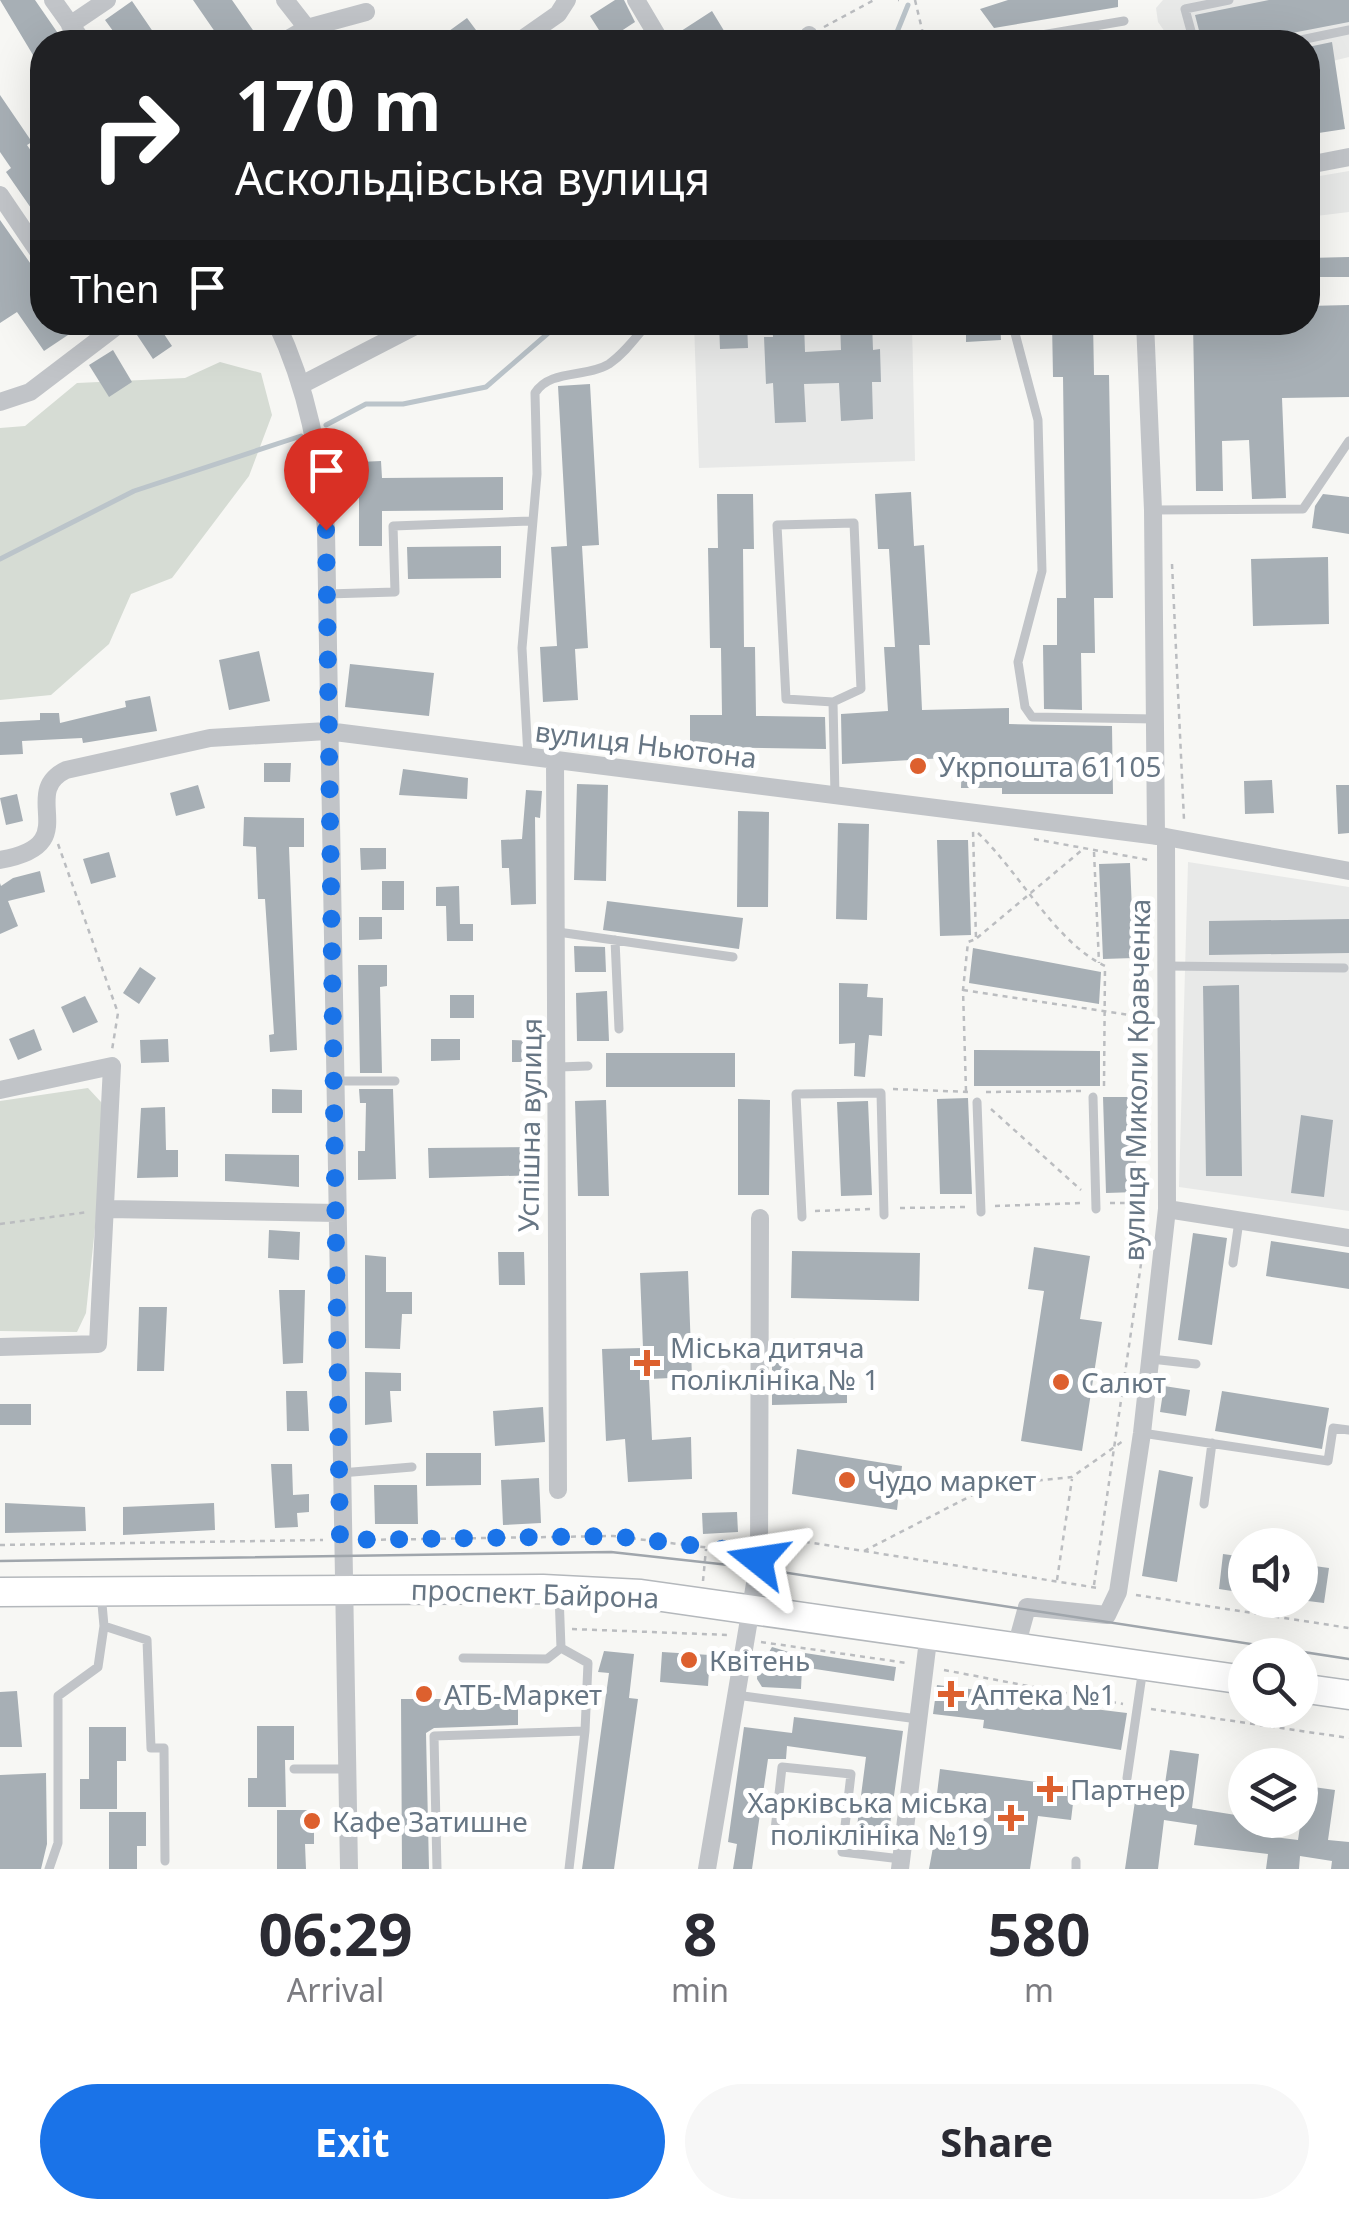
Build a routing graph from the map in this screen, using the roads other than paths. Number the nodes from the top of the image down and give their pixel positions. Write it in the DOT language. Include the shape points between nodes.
graph roads {
  1 [pos="53,0"];
  2 [pos="107,0"];
  3 [pos="285,0"];
  4 [pos="568,0"];
  5 [pos="636,0"];
  6 [pos="1229,0"];
  7 [pos="366,12"];
  8 [pos="1124,22"];
  9 [pos="70,25"];
  10 [pos="306,28"];
  11 [pos="74,30"];
  12 [pos="303,30"];
  13 [pos="535,30"];
  14 [pos="654,30"];
  15 [pos="1075,30"];
  16 [pos="1191,30"];
  17 [pos="1349,30"];
  18 [pos="1320,36"];
  19 [pos="1349,157"];
  20 [pos="1320,163"];
  21 [pos="0,195"];
  22 [pos="30,239"];
  23 [pos="88,335"];
  24 [pos="282,335"];
  25 [pos="398,335"];
  26 [pos="636,335"];
  27 [pos="1015,335"];
  28 [pos="1146,335"];
  29 [pos="303,384"];
  30 [pos="1,401"];
  31 [pos="1349,441"];
  32 [pos="1153,510"];
  33 [pos="531,521"];
  34 [pos="326,594"];
  35 [pos="833,702"];
  36 [pos="1156,719"];
  37 [pos="326,731"];
  38 [pos="528,757"];
  39 [pos="556,760"];
  40 [pos="836,796"];
  41 [pos="1169,838"];
  42 [pos="0,860"];
  43 [pos="1349,871"];
  44 [pos="558,932"];
  45 [pos="615,940"];
  46 [pos="733,957"];
  47 [pos="1166,966"];
  48 [pos="1344,968"];
  49 [pos="619,1029"];
  50 [pos="588,1066"];
  51 [pos="560,1067"];
  52 [pos="395,1081"];
  53 [pos="335,1082"];
  54 [pos="0,1090"];
  55 [pos="1093,1097"];
  56 [pos="981,1103"];
  57 [pos="1096,1206"];
  58 [pos="108,1209"];
  59 [pos="1167,1209"];
  60 [pos="980,1212"];
  61 [pos="337,1213"];
  62 [pos="884,1214"];
  63 [pos="802,1217"];
  64 [pos="760,1218"];
  65 [pos="1239,1222"];
  66 [pos="1349,1238"];
  67 [pos="1234,1262"];
  68 [pos="0,1348"];
  69 [pos="1151,1358"];
  70 [pos="1196,1364"];
  71 [pos="1349,1430"];
  72 [pos="1142,1433"];
  73 [pos="1212,1443"];
  74 [pos="412,1467"];
  75 [pos="338,1473"];
  76 [pos="558,1490"];
  77 [pos="1204,1504"];
  78 [pos="341,1589"];
  79 [pos="559,1590"];
  80 [pos="101,1591"];
  81 [pos="0,1592"];
  82 [pos="749,1606"];
  83 [pos="104,1626"];
  84 [pos="929,1632"];
  85 [pos="1016,1646"];
  86 [pos="562,1648"];
  87 [pos="464,1658"];
  88 [pos="1144,1665"];
  89 [pos="1228,1677"];
  90 [pos="1318,1691"];
  91 [pos="734,1695"];
  92 [pos="1349,1695"];
  93 [pos="918,1719"];
  94 [pos="584,1731"];
  95 [pos="294,1768"];
  96 [pos="346,1769"];
  97 [pos="1127,1778"];
  98 [pos="774,1839"];
  99 [pos="165,1861"];
  100 [pos="900,1864"];
  101 [pos="48,1869"];
  102 [pos="348,1869"];
  103 [pos="436,1869"];
  104 [pos="569,1869"];
  105 [pos="707,1869"];
  1 -- 9 [label="street"];
  2 -- 9 [label="street"];
  3 -- 10 [label="street"];
  4 -- 13 [label="street"];
  5 -- 14 [label="street"];
  6 -- 16 [label="lane" via="1185,9"];
  7 -- 10 [label="street"];
  8 -- 15 [label="lane"];
  9 -- 11 [label="street"];
  10 -- 12 [label="street"];
  17 -- 18 [label="lane"];
  19 -- 20 [label="street"];
  21 -- 22 [label="street"];
  23 -- 30 [label="street" via="30,392"];
  24 -- 29 [label="street"];
  25 -- 29 [label="street"];
  26 -- 33 [label="lane" via="606,365 548,379 534,393 538,440"];
  27 -- 36 [label="lane" via="1038,420 1042,571 1018,662 1025,708 1032,717"];
  28 -- 32 [label="street, вулиця Миколи Кравченка"];
  29 -- 34 [label="street" via="320,462"];
  31 -- 32 [label="lane" via="1302,509"];
  32 -- 36 [label="street, вулиця Миколи Кравченка"];
  33 -- 34 [label="lane" via="393,526 396,592"];
  33 -- 38 [label="lane" via="522,648"];
  34 -- 37 [label="street"];
  35 -- 35 [label="lane" via="861,689 854,522 777,525 786,699"];
  35 -- 40 [label="lane"];
  36 -- 41 [label="street, вулиця Миколи Кравченка"];
  37 -- 38 [label="street, вулиця Ньютона"];
  37 -- 42 [label="street, вулиця Ньютона" via="210,738 66,770 48,786 40,847"];
  37 -- 53 [label="street"];
  38 -- 39 [label="street, вулиця Ньютона"];
  39 -- 40 [label="street, вулиця Ньютона"];
  39 -- 44 [label="street, Успішна вулиця"];
  40 -- 41 [label="street, вулиця Ньютона"];
  41 -- 43 [label="street, вулиця Ньютона"];
  41 -- 47 [label="street, вулиця Миколи Кравченка"];
  44 -- 45 [label="lane"];
  44 -- 51 [label="street, Успішна вулиця"];
  45 -- 46 [label="lane"];
  45 -- 49 [label="lane"];
  47 -- 48 [label="lane"];
  47 -- 59 [label="street, вулиця Миколи Кравченка"];
  50 -- 51 [label="lane"];
  51 -- 76 [label="street, Успішна вулиця" via="554,1215"];
  52 -- 53 [label="lane"];
  53 -- 61 [label="street"];
  54 -- 58 [label="street" via="112,1066"];
  55 -- 57 [label="lane"];
  56 -- 60 [label="lane"];
  58 -- 61 [label="street"];
  58 -- 68 [label="street" via="98,1344"];
  59 -- 65 [label="street"];
  59 -- 69 [label="street, вулиця Миколи Кравченка"];
  61 -- 75 [label="street"];
  62 -- 63 [label="lane" via="881,1093 796,1094"];
  64 -- 82 [label="street" via="759,1544"];
  65 -- 66 [label="street"];
  65 -- 67 [label="lane"];
  69 -- 70 [label="lane"];
  69 -- 72 [label="street, вулиця Миколи Кравченка"];
  71 -- 73 [label="lane" via="1333,1428 1328,1461"];
  72 -- 73 [label="lane"];
  72 -- 85 [label="street, вулиця Миколи Кравченка" via="1118,1592 1107,1615 1026,1607"];
  73 -- 77 [label="lane"];
  74 -- 75 [label="lane"];
  75 -- 78 [label="street"];
  78 -- 79 [label="main road, проспект Байрона"];
  78 -- 80 [label="main road, проспект Байрона"];
  78 -- 96 [label="street"];
  79 -- 82 [label="main road, проспект Байрона"];
  79 -- 86 [label="lane"];
  80 -- 81 [label="main road, проспект Байрона"];
  80 -- 83 [label="lane"];
  82 -- 84 [label="main road, проспект Байрона"];
  82 -- 91 [label="street"];
  83 -- 99 [label="lane" via="147,1640 151,1748 164,1748"];
  83 -- 101 [label="lane" via="98,1667 58,1696 58,1844"];
  84 -- 85 [label="main road, проспект Байрона"];
  84 -- 93 [label="street"];
  85 -- 88 [label="main road, проспект Байрона"];
  86 -- 87 [label="lane" via="547,1658"];
  86 -- 94 [label="lane" via="588,1664"];
  88 -- 89 [label="main road, проспект Байрона"];
  88 -- 97 [label="lane"];
  90 -- 92 [label="main road"];
  91 -- 93 [label="lane"];
  91 -- 105 [label="street"];
  93 -- 100 [label="street"];
  94 -- 103 [label="lane" via="434,1736"];
  94 -- 104 [label="lane"];
  95 -- 96 [label="lane"];
  96 -- 102 [label="street"];
  98 -- 100 [label="lane" via="782,1767 852,1774 842,1852"];
}
